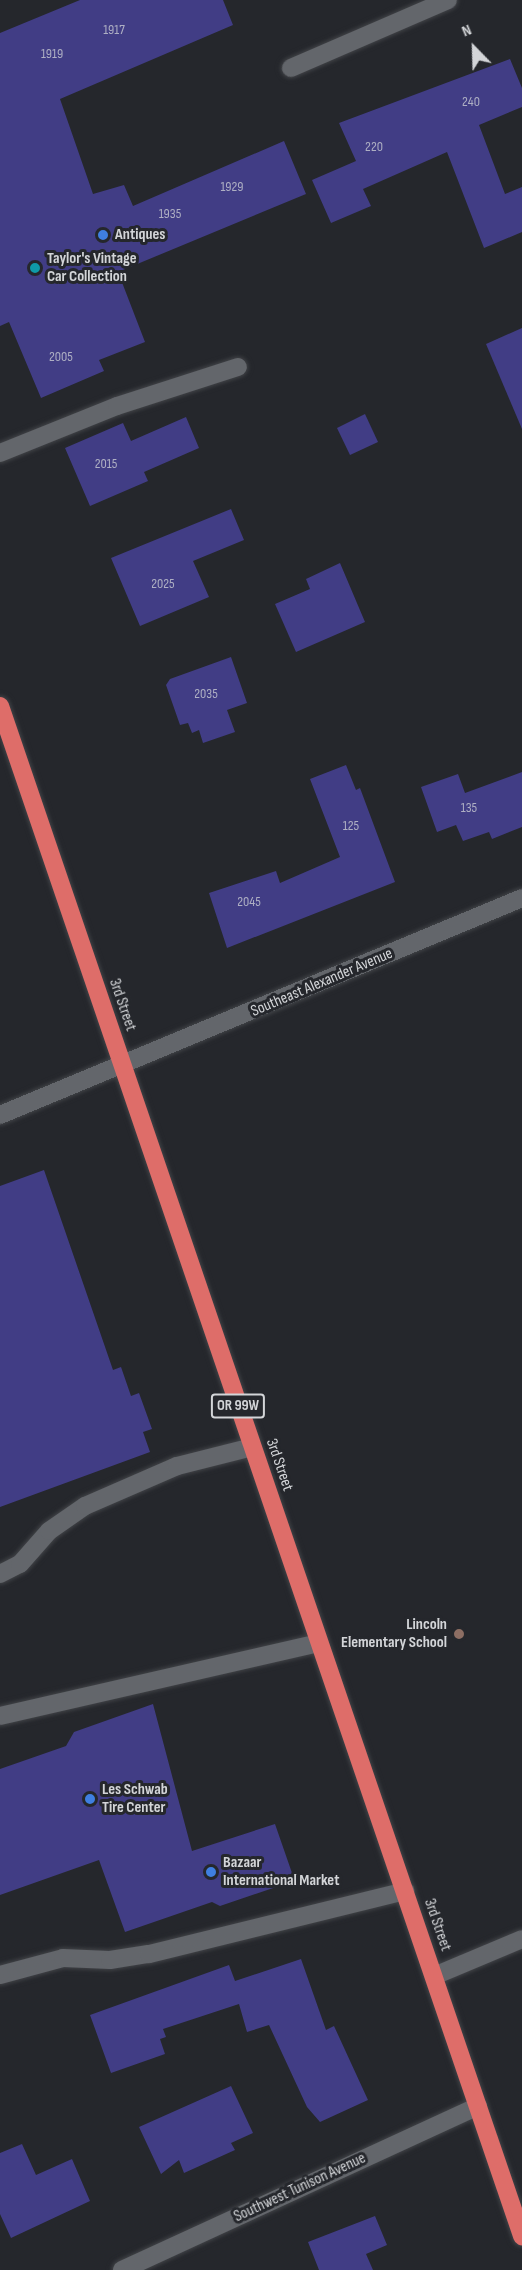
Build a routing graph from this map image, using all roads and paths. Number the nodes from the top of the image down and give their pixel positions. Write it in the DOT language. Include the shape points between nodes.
graph roads {
  1 [pos="448,0"];
  2 [pos="291,68"];
  3 [pos="238,367"];
  4 [pos="0,453"];
  5 [pos="0,706"];
  6 [pos="522,898"];
  7 [pos="122,1067"];
  8 [pos="0,1115"];
  9 [pos="252,1447"];
  10 [pos="0,1574"];
  11 [pos="320,1643"];
  12 [pos="0,1716"];
  13 [pos="405,1891"];
  14 [pos="522,1939"];
  15 [pos="0,1975"];
  16 [pos="434,1976"];
  17 [pos="478,2106"];
  18 [pos="522,2236"];
  19 [pos="122,2270"];
  1 -- 2 [label="street"];
  3 -- 4 [label="street" via="117,406"];
  5 -- 7 [label="highway, 3rd Street / OR 99W"];
  6 -- 7 [label="street, Southeast Alexander Avenue"];
  7 -- 8 [label="street, Southeast Alexander Avenue"];
  7 -- 9 [label="highway, 3rd Street / OR 99W"];
  9 -- 10 [label="street" via="177,1466 85,1506 49,1531 20,1564"];
  9 -- 11 [label="highway, 3rd Street / OR 99W"];
  11 -- 12 [label="street"];
  11 -- 13 [label="highway, 3rd Street / OR 99W"];
  13 -- 15 [label="street" via="149,1954 110,1960 63,1958"];
  13 -- 16 [label="highway, 3rd Street / OR 99W"];
  14 -- 16 [label="street"];
  16 -- 17 [label="highway, 3rd Street / OR 99W"];
  17 -- 18 [label="highway, 3rd Street / OR 99W"];
  17 -- 19 [label="street, Southwest Tunison Avenue"];
}
